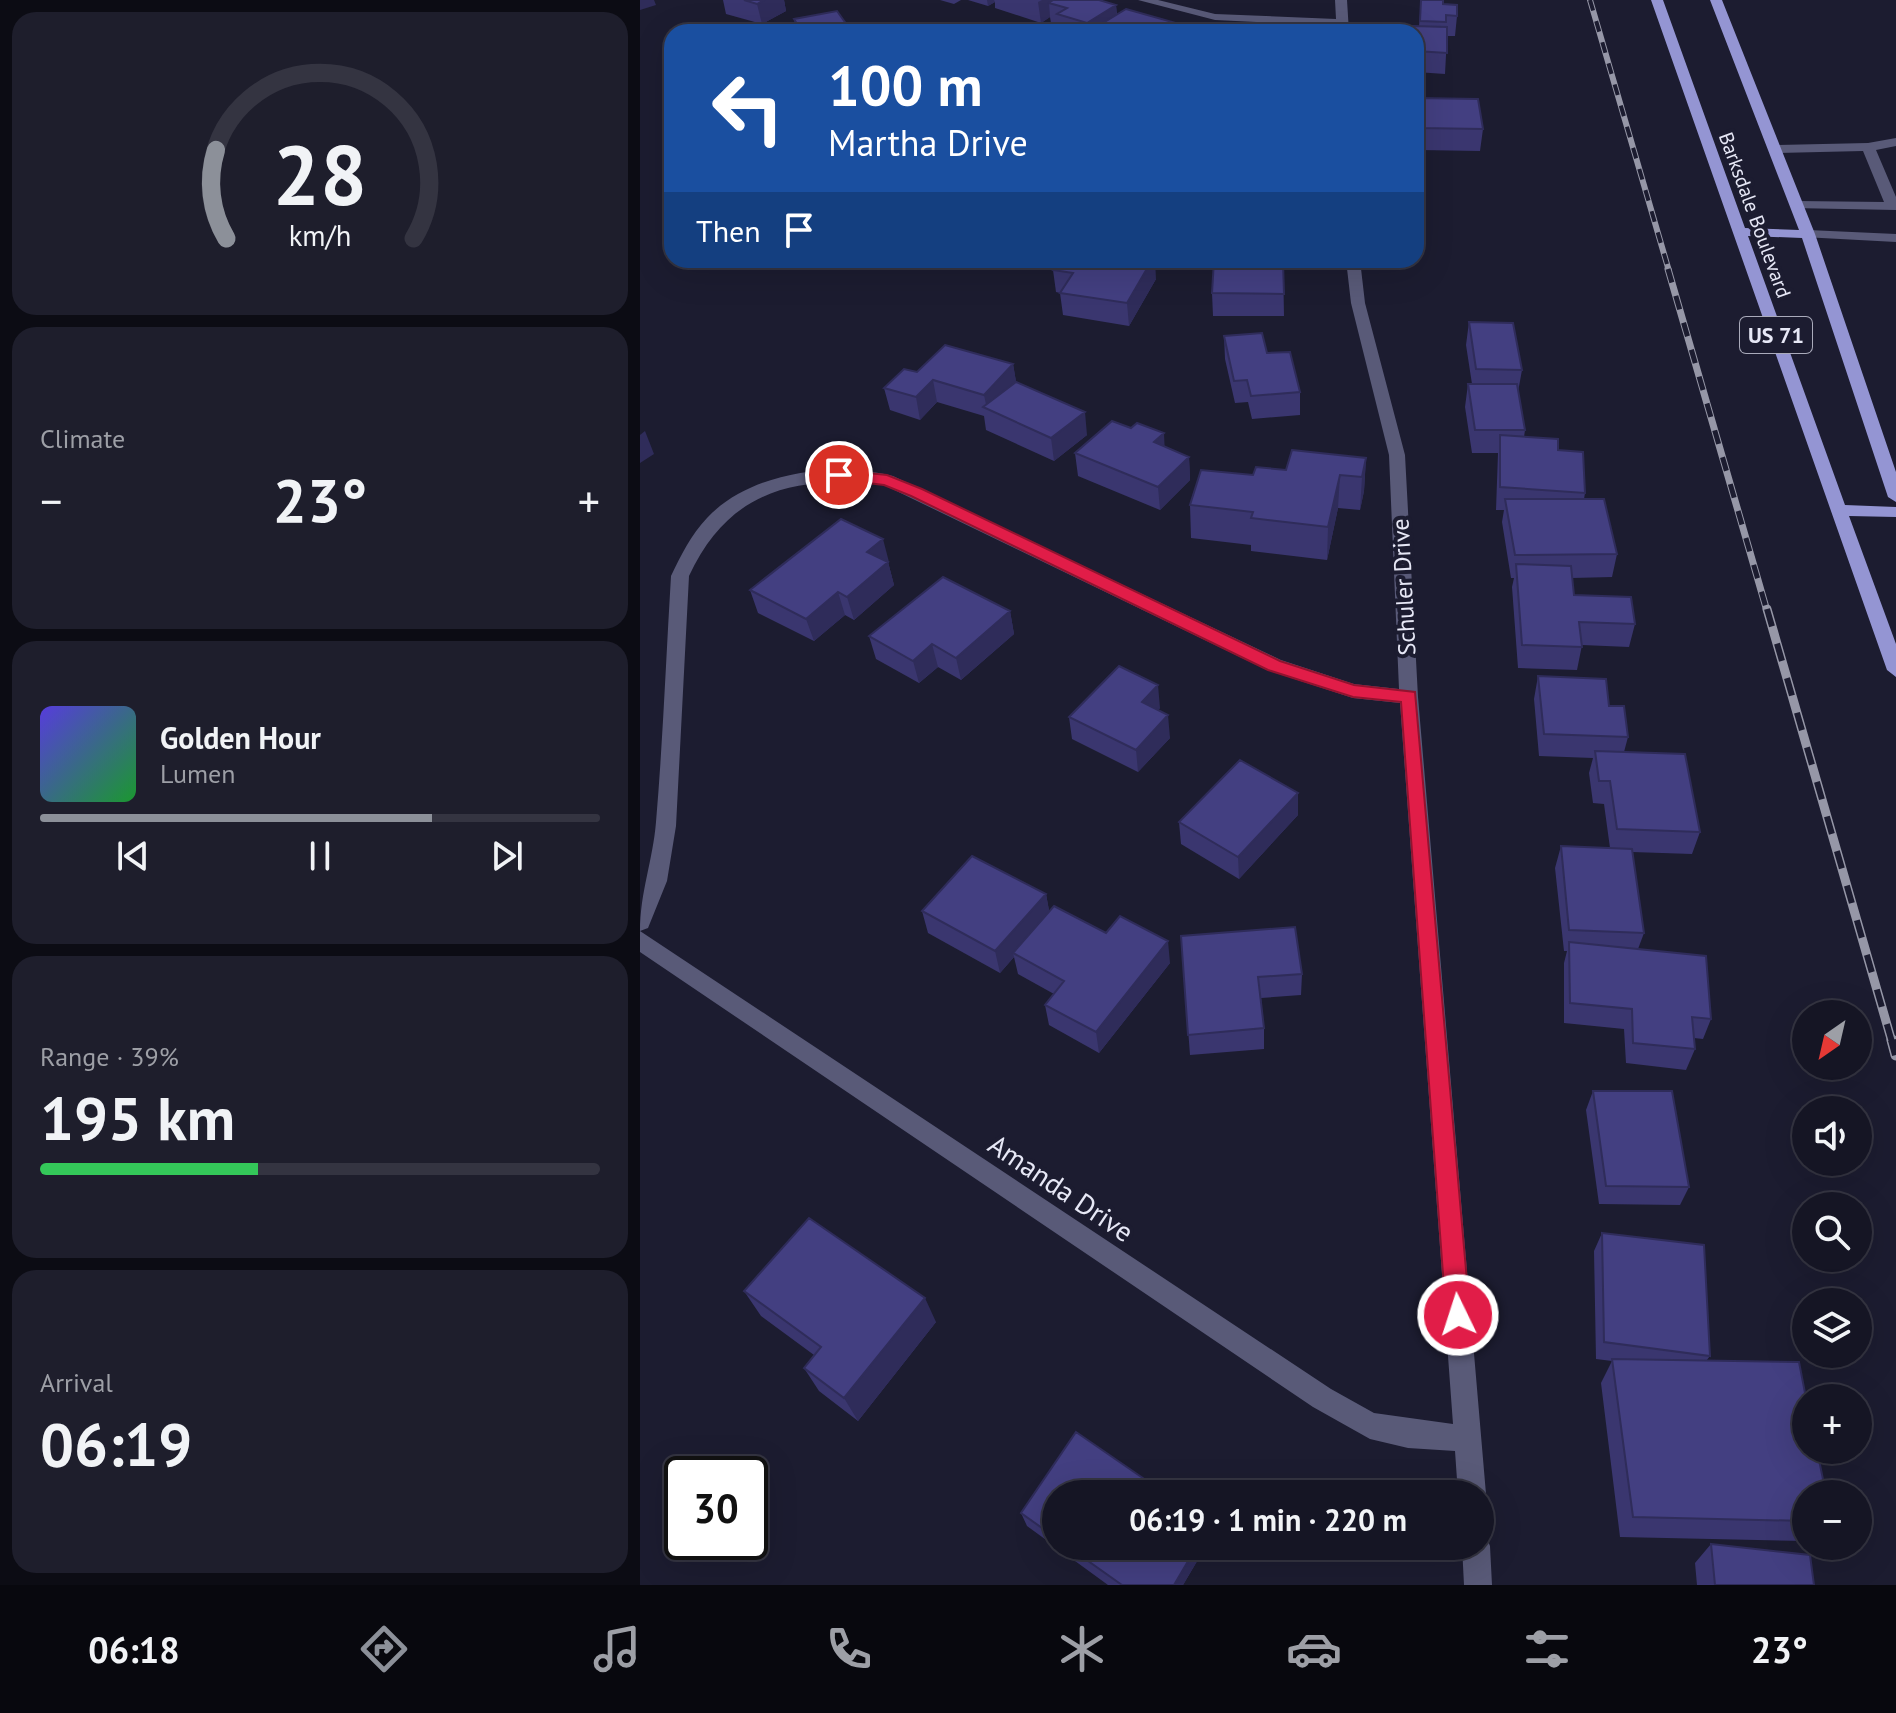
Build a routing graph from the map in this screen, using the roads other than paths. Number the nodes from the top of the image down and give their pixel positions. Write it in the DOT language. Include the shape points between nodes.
graph roads {
  1 [pos="1144,0"];
  2 [pos="1341,0"];
  3 [pos="1657,0"];
  4 [pos="1716,0"];
  5 [pos="1305,24"];
  6 [pos="1343,24"];
  7 [pos="1896,142"];
  8 [pos="1868,147"];
  9 [pos="1775,149"];
  10 [pos="1797,205"];
  11 [pos="1894,206"];
  12 [pos="1739,232"];
  13 [pos="1808,234"];
  14 [pos="1896,238"];
  15 [pos="1354,268"];
  16 [pos="1896,497"];
  17 [pos="1839,510"];
  18 [pos="1896,512"];
  19 [pos="1896,670"];
  20 [pos="1409,697"];
  21 [pos="640,922"];
  22 [pos="640,940"];
  23 [pos="1468,1439"];
  24 [pos="1471,1480"];
  25 [pos="1477,1560"];
  26 [pos="1478,1585"];
  1 -- 5 [label="street" via="1215,17"];
  2 -- 6 [label="street"];
  3 -- 12 [label="main road, Barksdale Boulevard / US 71"];
  4 -- 9 [label="main road, Barksdale Boulevard / US 71"];
  7 -- 8 [label="street"];
  8 -- 9 [label="street"];
  8 -- 11 [label="street"];
  9 -- 10 [label="main road, Barksdale Boulevard / US 71"];
  10 -- 11 [label="street"];
  10 -- 13 [label="main road, Barksdale Boulevard / US 71"];
  12 -- 13 [label="main road"];
  12 -- 17 [label="main road, Barksdale Boulevard / US 71"];
  13 -- 14 [label="street"];
  13 -- 16 [label="main road, Barksdale Boulevard / US 71"];
  15 -- 20 [label="street, Schuler Drive" via="1397,455"];
  17 -- 18 [label="main road"];
  17 -- 19 [label="main road, Barksdale Boulevard / US 71"];
  20 -- 21 [label="street" via="1353,691 1274,665 887,480 821,475 775,484 735,503 703,528 680,576 666,826 657,881"];
  20 -- 23 [label="street, Schuler Drive"];
  22 -- 23 [label="street, Amanda Drive" via="1322,1398 1370,1426"];
  23 -- 24 [label="street, Schuler Drive"];
  25 -- 26 [label="street"];
}
